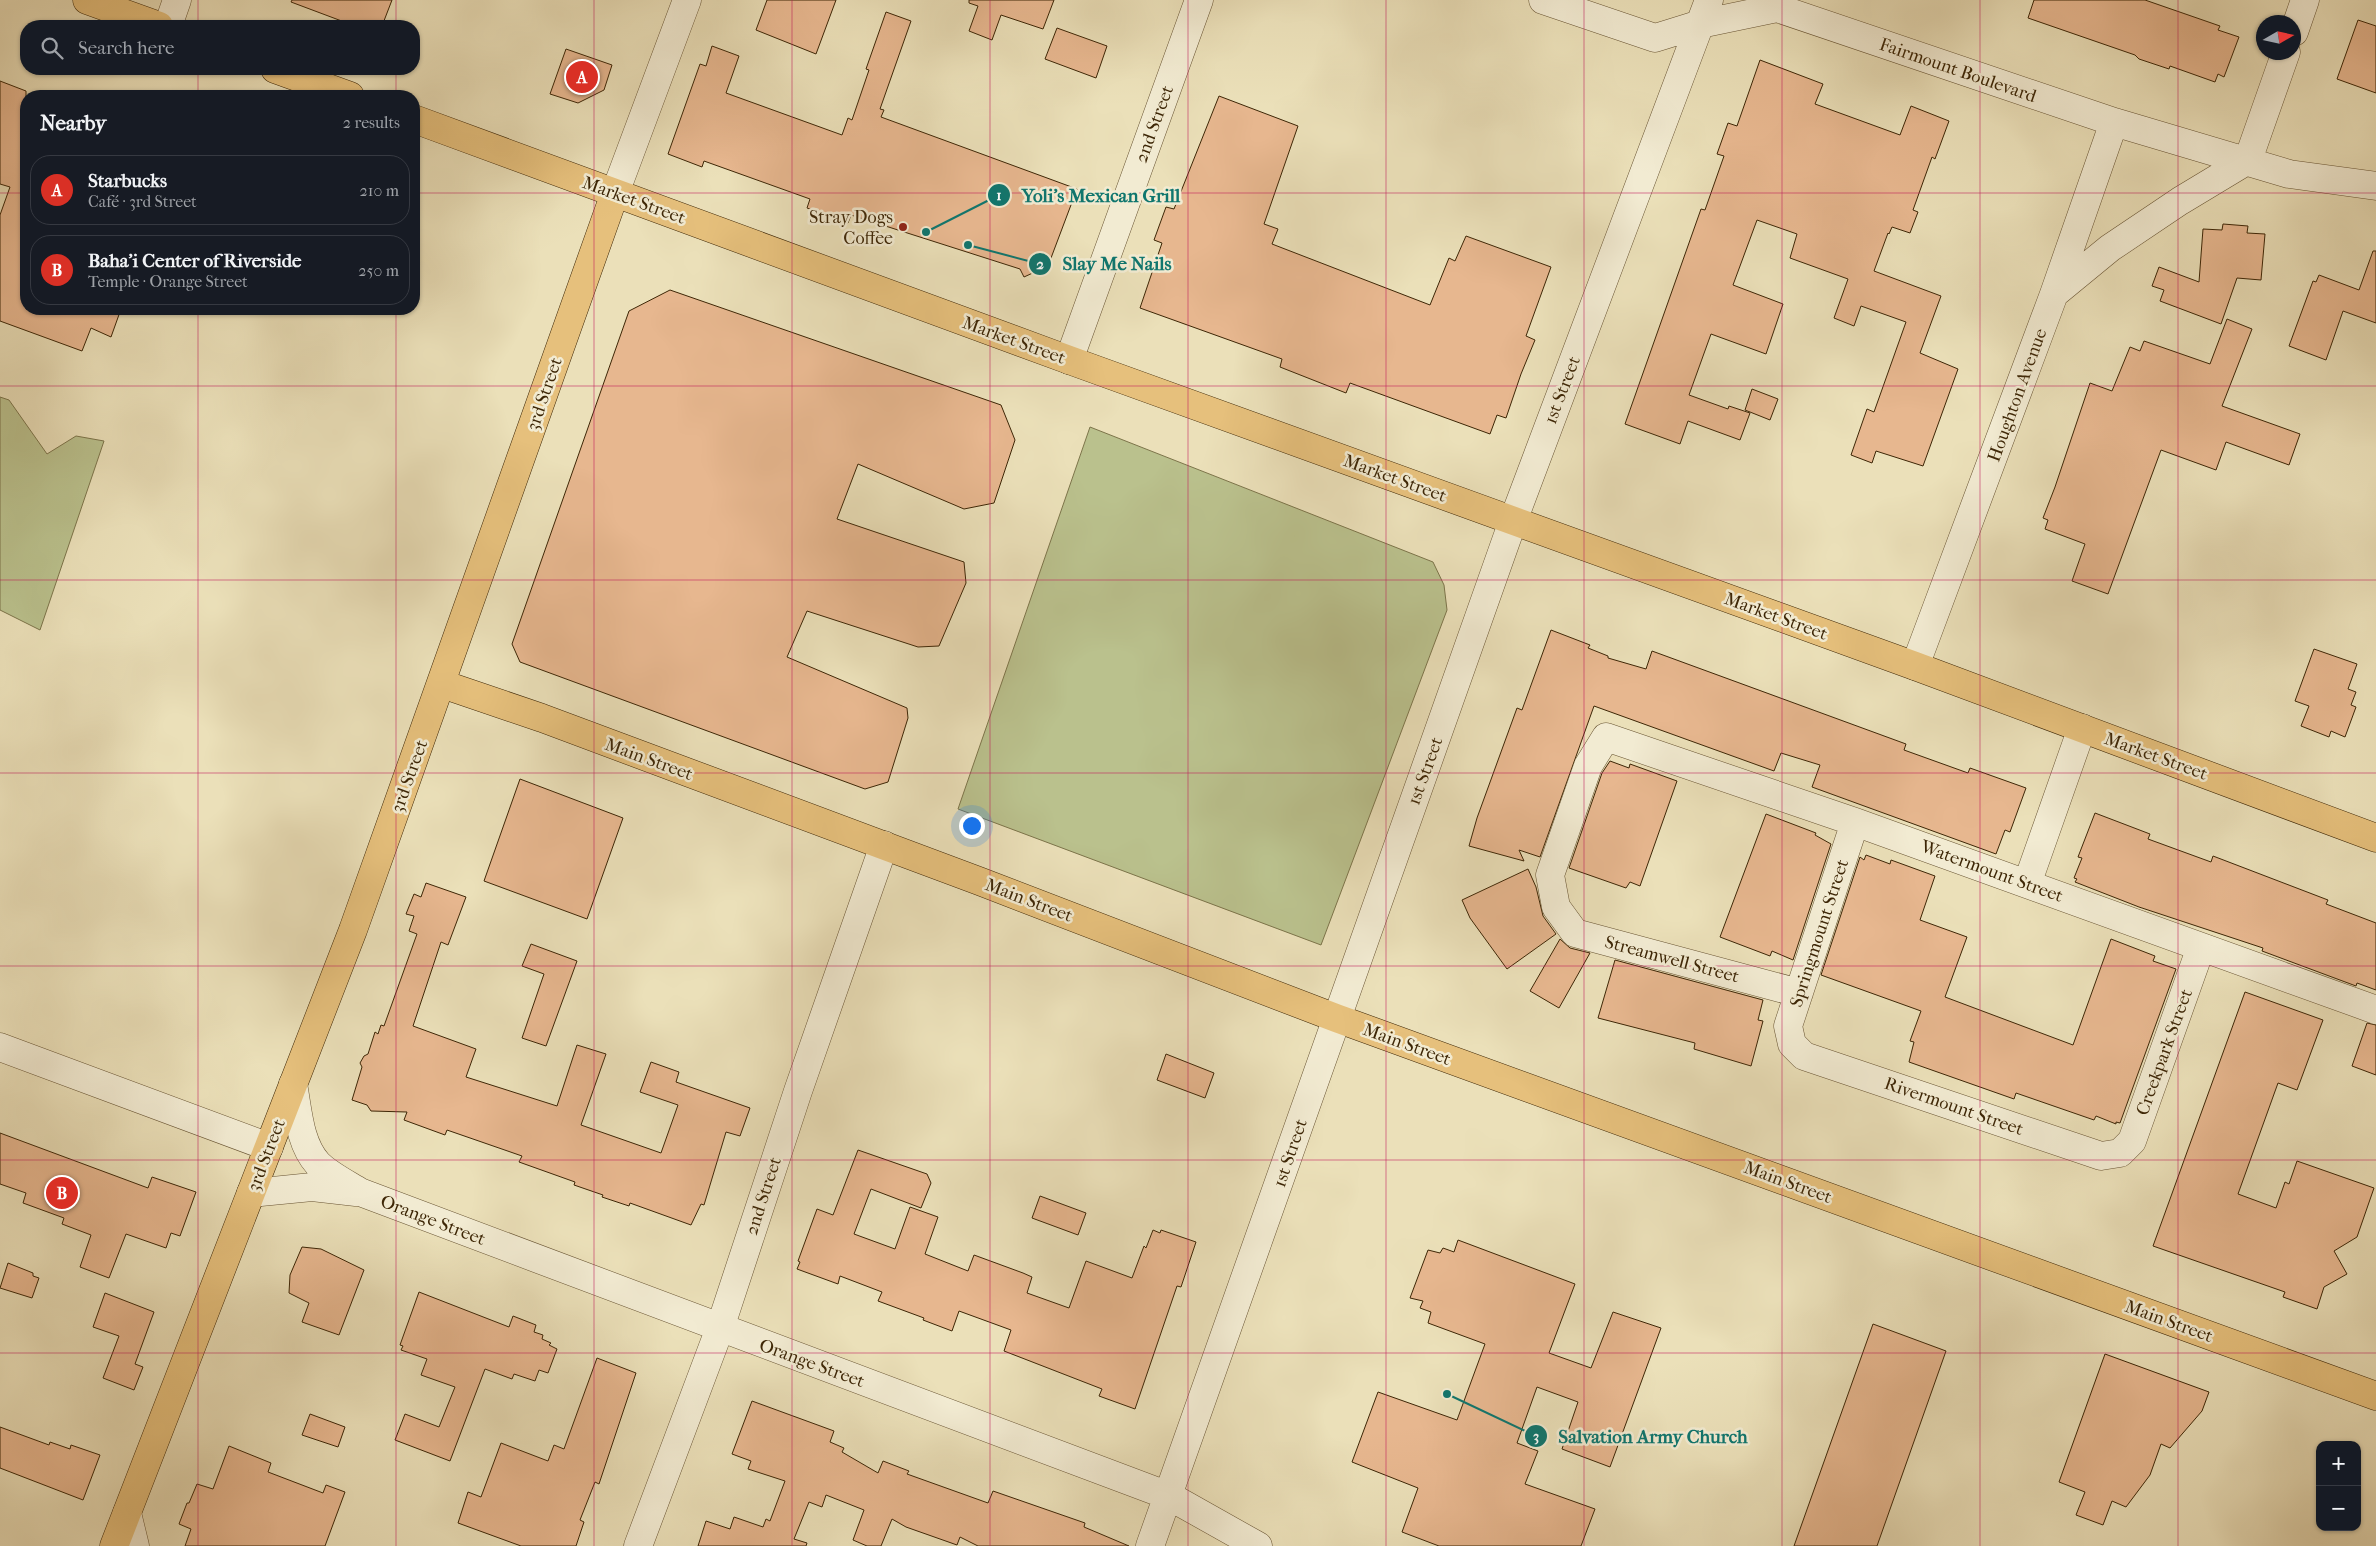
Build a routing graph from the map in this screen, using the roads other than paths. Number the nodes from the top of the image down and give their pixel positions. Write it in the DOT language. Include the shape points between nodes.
graph roads {
  1 [pos="87,0"];
  2 [pos="177,0"];
  3 [pos="687,0"];
  4 [pos="1199,0"];
  5 [pos="1544,0"];
  6 [pos="2305,0"];
  7 [pos="1705,12"];
  8 [pos="2300,15"];
  9 [pos="142,20"];
  10 [pos="170,20"];
  11 [pos="2283,60"];
  12 [pos="292,75"];
  13 [pos="333,90"];
  14 [pos="420,121"];
  15 [pos="2114,122"];
  16 [pos="2248,160"];
  17 [pos="2376,186"];
  18 [pos="614,193"];
  19 [pos="2054,294"];
  20 [pos="1069,360"];
  21 [pos="1514,521"];
  22 [pos="1915,666"];
  23 [pos="442,684"];
  24 [pos="2082,728"];
  25 [pos="1855,822"];
  26 [pos="2376,838"];
  27 [pos="884,845"];
  28 [pos="2027,884"];
  29 [pos="1556,907"];
  30 [pos="2201,947"];
  31 [pos="1799,993"];
  32 [pos="2376,1010"];
  33 [pos="1336,1018"];
  34 [pos="1792,1044"];
  35 [pos="0,1047"];
  36 [pos="293,1084"];
  37 [pos="269,1146"];
  38 [pos="2120,1152"];
  39 [pos="360,1192"];
  40 [pos="251,1193"];
  41 [pos="720,1328"];
  42 [pos="2376,1396"];
  43 [pos="1169,1496"];
  44 [pos="128,1513"];
  45 [pos="114,1546"];
  46 [pos="135,1546"];
  47 [pos="638,1546"];
  48 [pos="1150,1546"];
  49 [pos="1258,1546"];
  1 -- 9 [label="main road"];
  2 -- 10 [label="street"];
  3 -- 18 [label="street, 3rd Street"];
  4 -- 20 [label="street, 2nd Street"];
  5 -- 7 [label="street, Fairmount Boulevard" via="1655,38"];
  6 -- 8 [label="street"];
  7 -- 15 [label="street, Fairmount Boulevard" via="1777,8"];
  7 -- 21 [label="street, 1st Street"];
  11 -- 16 [label="street"];
  12 -- 13 [label="main road"];
  14 -- 18 [label="main road, Market Street"];
  15 -- 16 [label="street, Fairmount Boulevard"];
  15 -- 19 [label="street, Houghton Avenue"];
  16 -- 17 [label="street, Fairmount Boulevard" via="2289,174"];
  16 -- 19 [label="street" via="2110,248"];
  18 -- 20 [label="main road, Market Street"];
  18 -- 23 [label="main road, 3rd Street"];
  19 -- 22 [label="street, Houghton Avenue"];
  20 -- 21 [label="main road, Market Street"];
  21 -- 22 [label="main road, Market Street"];
  21 -- 33 [label="street, 1st Street"];
  22 -- 24 [label="main road, Market Street"];
  23 -- 27 [label="main road, Main Street"];
  23 -- 36 [label="main road, 3rd Street"];
  24 -- 26 [label="main road, Market Street"];
  24 -- 28 [label="street"];
  25 -- 28 [label="street, Watermount Street"];
  25 -- 29 [label="street, Watermount Street" via="1606,737 1588,766 1550,875"];
  25 -- 31 [label="street, Springmount Street"];
  27 -- 33 [label="main road, Main Street"];
  27 -- 41 [label="street, 2nd Street"];
  28 -- 30 [label="street, Watermount Street"];
  29 -- 31 [label="street, Streamwell Street" via="1575,933"];
  30 -- 32 [label="street, Watermount Street"];
  30 -- 38 [label="street, Creekpark Street" via="2132,1141"];
  31 -- 34 [label="street, Springmount Street" via="1788,1026"];
  33 -- 42 [label="main road, Main Street"];
  33 -- 43 [label="street, 1st Street"];
  34 -- 38 [label="street, Rivermount Street" via="1804,1056 2101,1156"];
  35 -- 37 [label="street"];
  36 -- 37 [label="main road, 3rd Street"];
  36 -- 39 [label="street, Orange Street" via="303,1139 318,1164"];
  37 -- 40 [label="main road, 3rd Street"];
  39 -- 40 [label="street, Orange Street" via="312,1187"];
  39 -- 41 [label="street, Orange Street"];
  40 -- 44 [label="main road, 3rd Street"];
  41 -- 43 [label="street, Orange Street"];
  41 -- 47 [label="street, 2nd Street"];
  43 -- 48 [label="street, 1st Street"];
  43 -- 49 [label="street, Orange Street"];
  44 -- 45 [label="main road, 3rd Street"];
  44 -- 46 [label="street"];
}
